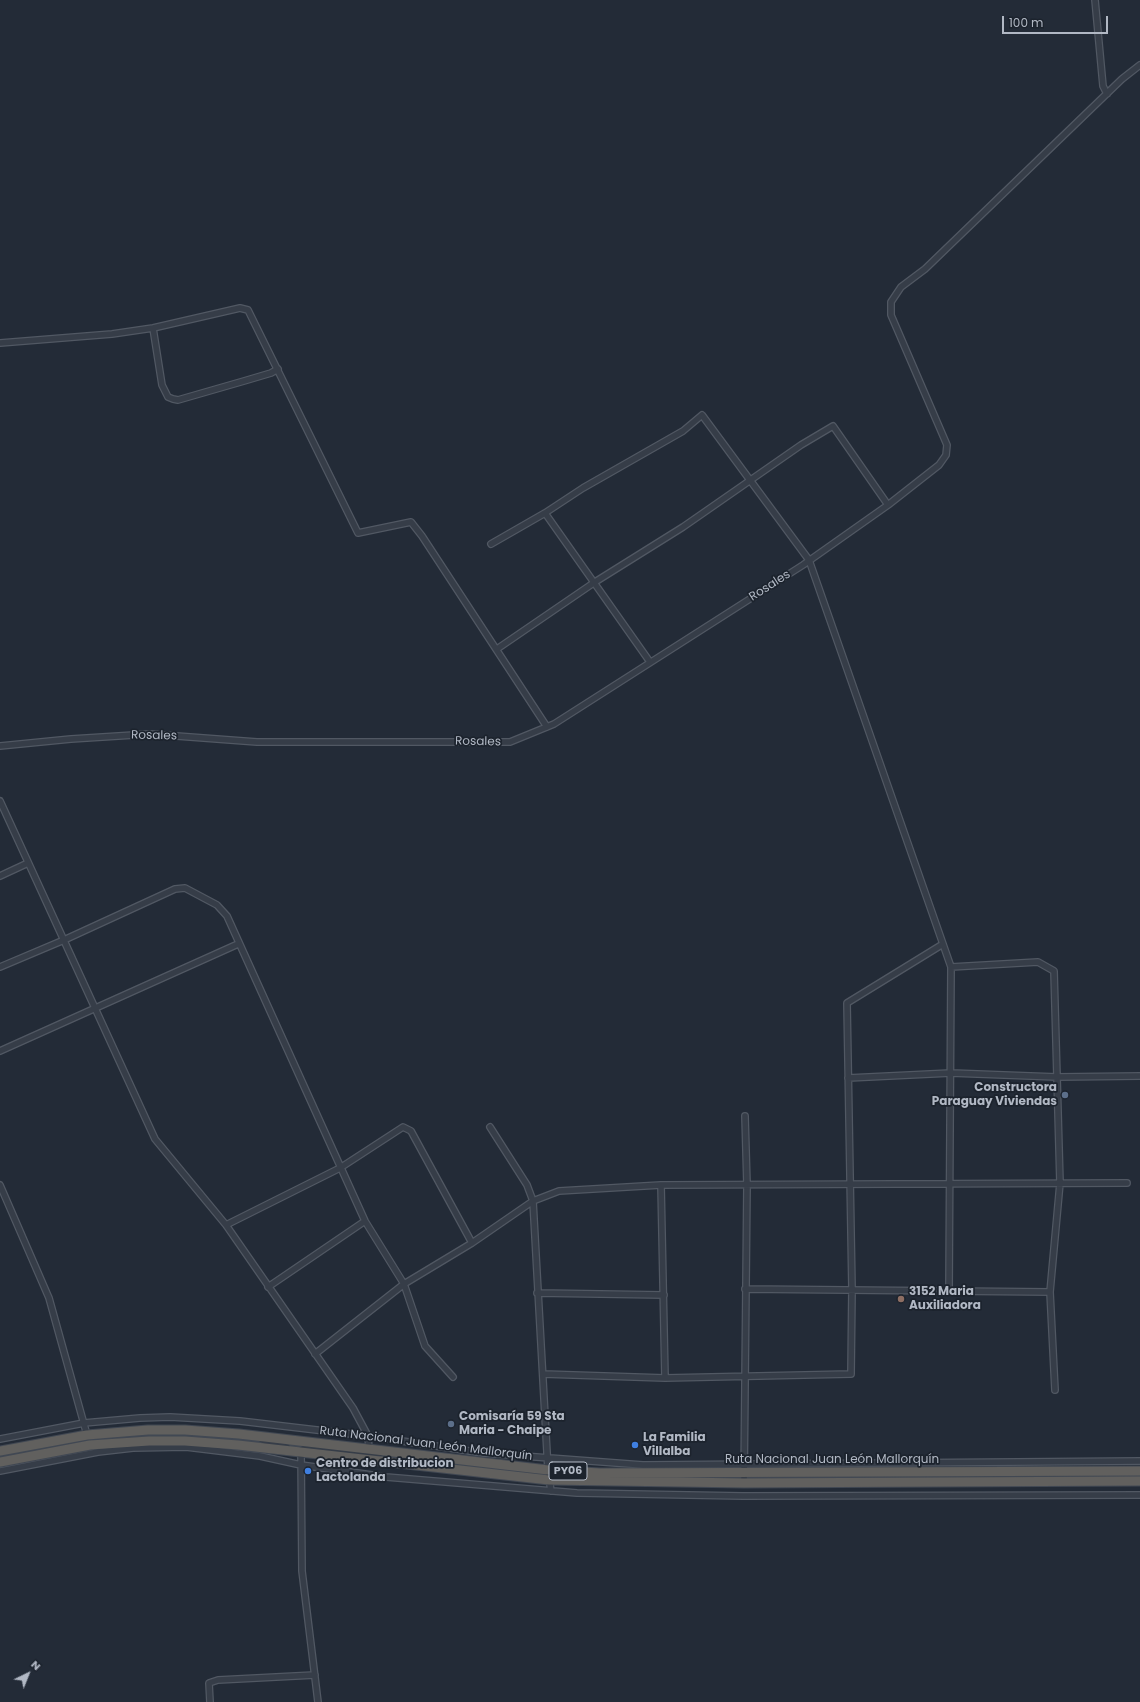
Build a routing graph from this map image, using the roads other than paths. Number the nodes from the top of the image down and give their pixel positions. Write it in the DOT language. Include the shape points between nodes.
graph roads {
  1 [pos="1095,0"];
  2 [pos="1140,65"];
  3 [pos="1107,94"];
  4 [pos="152,328"];
  5 [pos="0,343"];
  6 [pos="278,369"];
  7 [pos="750,481"];
  8 [pos="888,505"];
  9 [pos="545,513"];
  10 [pos="492,544"];
  11 [pos="809,560"];
  12 [pos="595,582"];
  13 [pos="496,649"];
  14 [pos="650,662"];
  15 [pos="547,727"];
  16 [pos="0,746"];
  17 [pos="0,801"];
  18 [pos="28,863"];
  19 [pos="0,876"];
  20 [pos="64,940"];
  21 [pos="238,944"];
  22 [pos="943,944"];
  23 [pos="0,967"];
  24 [pos="950,967"];
  25 [pos="95,1008"];
  26 [pos="0,1051"];
  27 [pos="950,1073"];
  28 [pos="1140,1076"];
  29 [pos="1057,1077"];
  30 [pos="848,1078"];
  31 [pos="745,1116"];
  32 [pos="490,1127"];
  33 [pos="340,1168"];
  34 [pos="1060,1183"];
  35 [pos="1127,1183"];
  36 [pos="849,1184"];
  37 [pos="951,1184"];
  38 [pos="0,1185"];
  39 [pos="661,1185"];
  40 [pos="747,1185"];
  41 [pos="533,1201"];
  42 [pos="365,1221"];
  43 [pos="226,1225"];
  44 [pos="472,1243"];
  45 [pos="404,1284"];
  46 [pos="268,1287"];
  47 [pos="745,1289"];
  48 [pos="852,1290"];
  49 [pos="949,1290"];
  50 [pos="1050,1292"];
  51 [pos="537,1294"];
  52 [pos="664,1295"];
  53 [pos="315,1354"];
  54 [pos="544,1374"];
  55 [pos="746,1376"];
  56 [pos="453,1377"];
  57 [pos="665,1378"];
  58 [pos="1055,1390"];
  59 [pos="84,1423"];
  60 [pos="87,1435"];
  61 [pos="255,1436"];
  62 [pos="368,1436"];
  63 [pos="0,1440"];
  64 [pos="369,1449"];
  65 [pos="0,1451"];
  66 [pos="387,1451"];
  67 [pos="301,1452"];
  68 [pos="547,1458"];
  69 [pos="1140,1461"];
  70 [pos="0,1462"];
  71 [pos="301,1465"];
  72 [pos="745,1468"];
  73 [pos="548,1470"];
  74 [pos="0,1471"];
  75 [pos="1140,1471"];
  76 [pos="549,1480"];
  77 [pos="1140,1481"];
  78 [pos="744,1483"];
  79 [pos="551,1491"];
  80 [pos="1140,1495"];
  81 [pos="315,1675"];
  82 [pos="210,1702"];
  83 [pos="318,1702"];
  1 -- 3 [label="street" via="1103,86"];
  2 -- 3 [label="street, Rosales"];
  3 -- 8 [label="street, Rosales" via="924,269 901,287 891,302 890,315 947,445 946,456 940,465"];
  4 -- 5 [label="street" via="112,334"];
  4 -- 6 [label="street" via="245,308 251,314"];
  4 -- 6 [label="street" via="162,385 168,397 173,399 178,400"];
  6 -- 13 [label="street" via="358,533 411,522"];
  7 -- 8 [label="street" via="801,444 833,426"];
  7 -- 9 [label="street" via="702,415 683,431 583,488"];
  7 -- 11 [label="street"];
  7 -- 12 [label="street"];
  8 -- 11 [label="street, Rosales"];
  9 -- 10 [label="street"];
  9 -- 12 [label="street"];
  11 -- 14 [label="street, Rosales"];
  11 -- 22 [label="street"];
  12 -- 13 [label="street"];
  12 -- 14 [label="street"];
  13 -- 15 [label="street"];
  14 -- 15 [label="street, Rosales"];
  15 -- 16 [label="street, Rosales" via="510,742 257,742 150,734"];
  17 -- 18 [label="street"];
  18 -- 19 [label="street"];
  18 -- 20 [label="street"];
  20 -- 21 [label="street" via="175,889 184,888 222,910"];
  20 -- 23 [label="street"];
  20 -- 25 [label="street"];
  21 -- 25 [label="street"];
  21 -- 33 [label="street"];
  22 -- 24 [label="street"];
  22 -- 30 [label="street" via="847,1002"];
  24 -- 27 [label="street"];
  24 -- 29 [label="street" via="1038,962 1054,971"];
  25 -- 26 [label="street"];
  25 -- 43 [label="street" via="154,1139"];
  27 -- 29 [label="street"];
  27 -- 30 [label="street"];
  27 -- 37 [label="street"];
  28 -- 29 [label="street"];
  29 -- 34 [label="street"];
  30 -- 36 [label="street"];
  31 -- 40 [label="street"];
  32 -- 41 [label="street" via="527,1185"];
  33 -- 42 [label="street"];
  33 -- 43 [label="street"];
  33 -- 44 [label="street" via="398,1128 408,1128"];
  34 -- 35 [label="street"];
  34 -- 37 [label="street"];
  34 -- 50 [label="street"];
  36 -- 37 [label="street"];
  36 -- 40 [label="street"];
  36 -- 48 [label="street"];
  37 -- 49 [label="street"];
  38 -- 59 [label="street" via="49,1298"];
  39 -- 40 [label="street"];
  39 -- 41 [label="street" via="559,1191"];
  39 -- 52 [label="street"];
  40 -- 47 [label="street"];
  41 -- 44 [label="street"];
  41 -- 51 [label="street"];
  42 -- 45 [label="street"];
  42 -- 46 [label="street"];
  43 -- 46 [label="street"];
  44 -- 45 [label="street"];
  45 -- 53 [label="street"];
  45 -- 56 [label="street" via="425,1346"];
  46 -- 53 [label="street"];
  47 -- 48 [label="street"];
  47 -- 55 [label="street"];
  48 -- 49 [label="street"];
  48 -- 55 [label="street" via="851,1374"];
  49 -- 50 [label="street"];
  50 -- 58 [label="street"];
  51 -- 52 [label="street"];
  51 -- 54 [label="street"];
  52 -- 57 [label="street"];
  53 -- 62 [label="street" via="353,1408"];
  54 -- 57 [label="street"];
  54 -- 68 [label="street"];
  55 -- 57 [label="street"];
  55 -- 72 [label="street"];
  59 -- 60 [label="street"];
  59 -- 62 [label="street" via="170,1417 240,1421"];
  59 -- 63 [label="street"];
  60 -- 61 [label="highway, Ruta Nacional Juan León Mallorquín / PY06" via="185,1430"];
  60 -- 65 [label="highway, Ruta Nacional Juan León Mallorquín / PY06"];
  61 -- 64 [label="highway, Ruta Nacional Juan León Mallorquín / PY06"];
  61 -- 67 [label="street" via="269,1443"];
  62 -- 64 [label="street"];
  62 -- 68 [label="street" via="483,1453"];
  64 -- 66 [label="highway, Ruta Nacional Juan León Mallorquín / PY06"];
  66 -- 67 [label="street" via="371,1456 305,1448"];
  66 -- 73 [label="highway, Ruta Nacional Juan León Mallorquín / PY06"];
  67 -- 70 [label="highway, Ruta Nacional Juan León Mallorquín / PY06" via="214,1442 149,1441 74,1448"];
  67 -- 71 [label="street"];
  67 -- 76 [label="highway, Ruta Nacional Juan León Mallorquín / PY06"];
  68 -- 72 [label="street" via="643,1465"];
  68 -- 73 [label="street"];
  69 -- 72 [label="street"];
  71 -- 74 [label="street" via="226,1451 160,1447 98,1452"];
  71 -- 79 [label="street" via="386,1477"];
  71 -- 81 [label="street" via="302,1571"];
  72 -- 73 [label="highway, Ruta Nacional Juan León Mallorquín / PY06" via="600,1473"];
  72 -- 75 [label="highway, Ruta Nacional Juan León Mallorquín / PY06"];
  72 -- 78 [label="street"];
  73 -- 76 [label="street"];
  76 -- 78 [label="highway, Ruta Nacional Juan León Mallorquín / PY06"];
  76 -- 79 [label="street"];
  77 -- 78 [label="highway, Ruta Nacional Juan León Mallorquín / PY06"];
  79 -- 80 [label="street" via="743,1496"];
  81 -- 82 [label="street" via="218,1680 209,1683"];
  81 -- 83 [label="street"];
}
